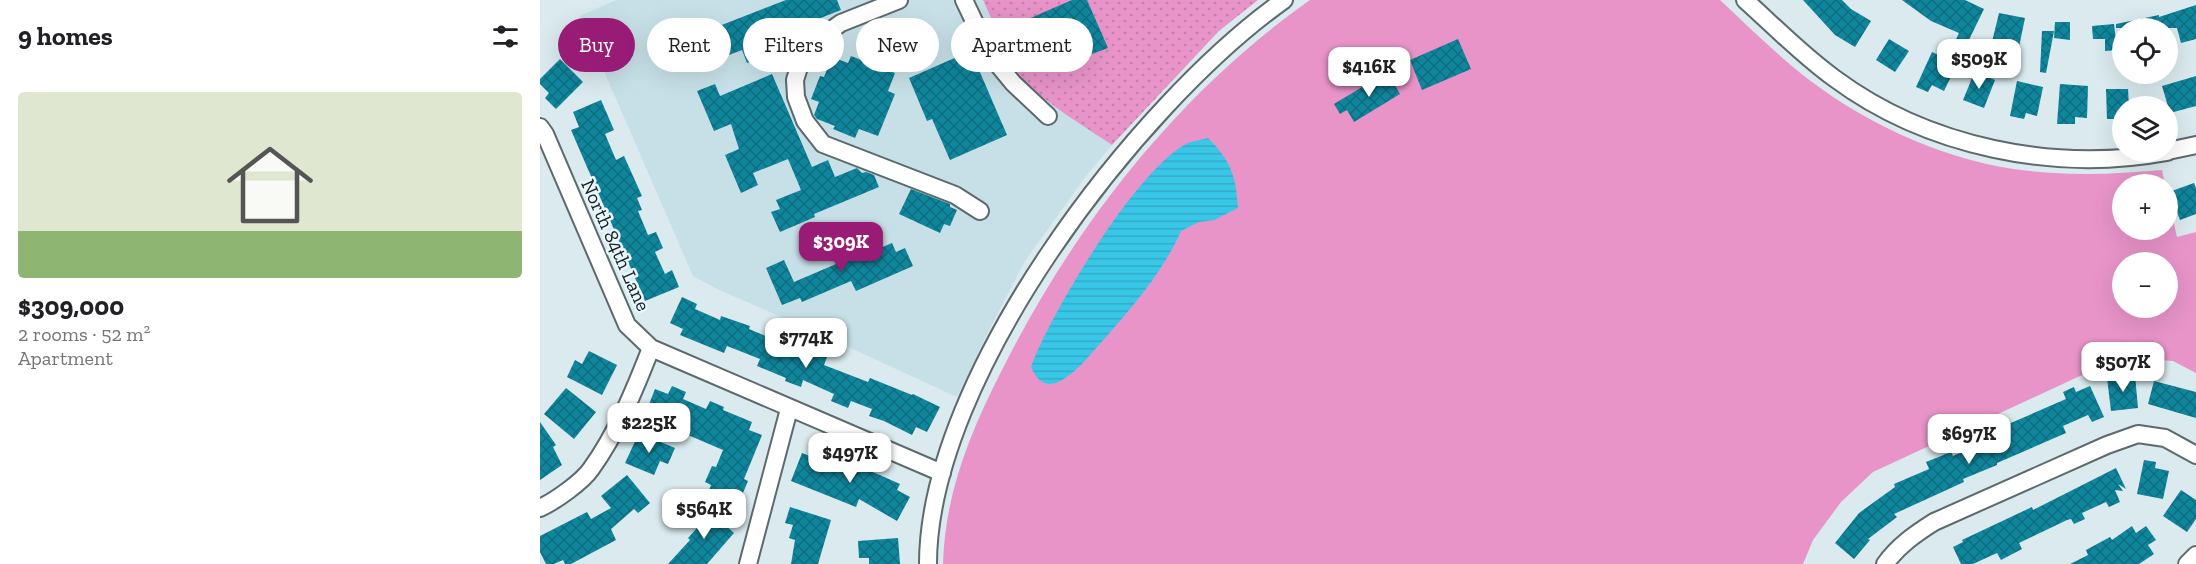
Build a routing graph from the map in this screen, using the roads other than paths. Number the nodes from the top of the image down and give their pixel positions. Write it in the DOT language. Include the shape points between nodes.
graph roads {
  1 [pos="898,0"];
  2 [pos="964,0"];
  3 [pos="1284,0"];
  4 [pos="1745,0"];
  5 [pos="1047,116"];
  6 [pos="540,127"];
  7 [pos="2196,146"];
  8 [pos="2178,150"];
  9 [pos="2112,158"];
  10 [pos="980,211"];
  11 [pos="651,348"];
  12 [pos="789,409"];
  13 [pos="2196,455"];
  14 [pos="942,473"];
  15 [pos="540,507"];
  16 [pos="2196,555"];
  17 [pos="748,564"];
  18 [pos="928,564"];
  19 [pos="1885,564"];
  20 [pos="2187,564"];
  1 -- 10 [label="street" via="841,23 814,42 800,64 795,97 805,121 824,144 955,195"];
  2 -- 5 [label="street" via="990,55"];
  3 -- 14 [label="street" via="1222,50 1181,90 1086,202 1002,331 963,409"];
  4 -- 9 [label="street" via="1849,89 1940,133 1980,145 2050,157"];
  6 -- 11 [label="street, North 84th Lane" via="627,325"];
  7 -- 8 [label="street"];
  11 -- 12 [label="street, North 84th Lane"];
  11 -- 15 [label="street" via="612,434 590,471 552,503"];
  12 -- 14 [label="street, North 84th Lane"];
  12 -- 17 [label="street"];
  13 -- 19 [label="street" via="2164,438 2138,434 2117,441 1934,522 1892,554"];
  14 -- 18 [label="street" via="931,514"];
  16 -- 20 [label="street"];
}
